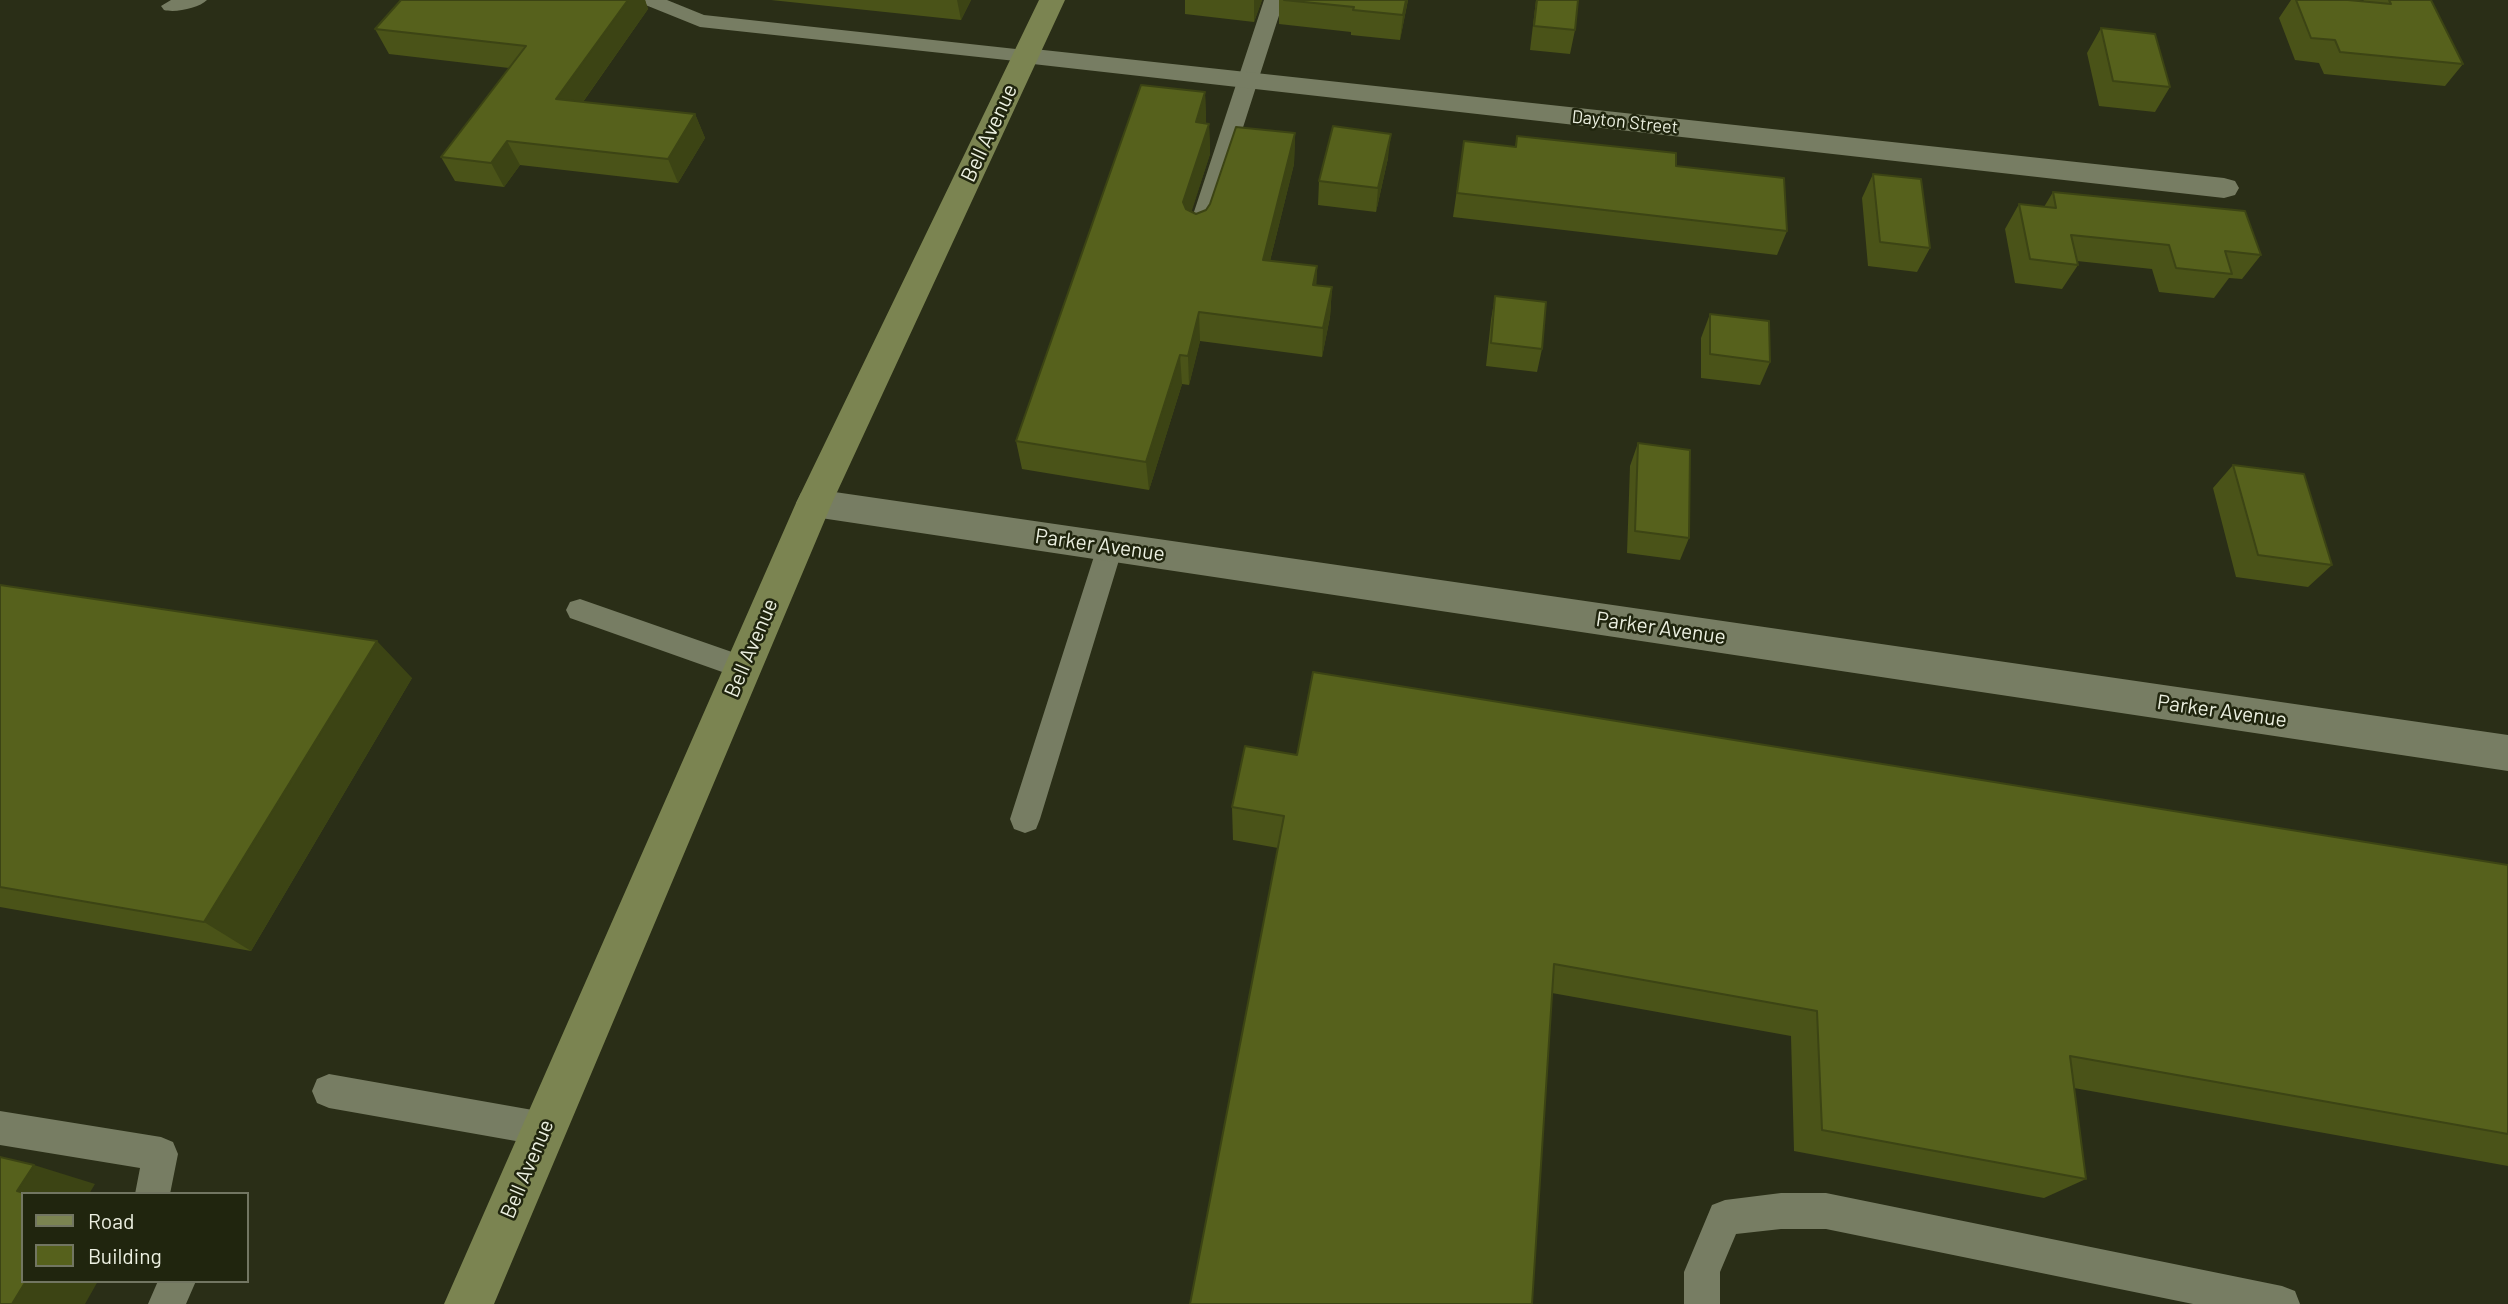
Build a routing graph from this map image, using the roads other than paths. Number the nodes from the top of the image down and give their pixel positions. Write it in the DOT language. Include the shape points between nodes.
graph roads {
  1 [pos="197,0"];
  2 [pos="650,0"];
  3 [pos="1052,0"];
  4 [pos="1274,0"];
  5 [pos="171,6"];
  6 [pos="1025,57"];
  7 [pos="1248,81"];
  8 [pos="2224,188"];
  9 [pos="1198,233"];
  10 [pos="814,503"];
  11 [pos="1110,547"];
  12 [pos="580,610"];
  13 [pos="742,667"];
  14 [pos="2508,753"];
  15 [pos="1025,819"];
  16 [pos="328,1091"];
  17 [pos="0,1128"];
  18 [pos="544,1129"];
  19 [pos="152,1192"];
  20 [pos="177,1283"];
  21 [pos="166,1304"];
  22 [pos="469,1304"];
  23 [pos="1702,1304"];
  24 [pos="2282,1304"];
  1 -- 5 [label="lane"];
  2 -- 6 [label="lane" via="700,21"];
  3 -- 6 [label="main road, Bell Avenue"];
  4 -- 7 [label="lane"];
  6 -- 7 [label="street, Dayton Street"];
  6 -- 10 [label="main road, Bell Avenue"];
  7 -- 8 [label="street, Dayton Street"];
  7 -- 9 [label="lane"];
  10 -- 11 [label="street, Parker Avenue"];
  10 -- 13 [label="main road, Bell Avenue"];
  11 -- 14 [label="street, Parker Avenue"];
  11 -- 15 [label="lane"];
  12 -- 13 [label="lane"];
  13 -- 18 [label="main road, Bell Avenue"];
  16 -- 18 [label="lane"];
  17 -- 19 [label="lane" via="161,1154"];
  18 -- 22 [label="main road, Bell Avenue"];
  20 -- 21 [label="lane"];
  23 -- 24 [label="lane" via="1702,1272 1725,1218 1781,1211 1826,1211"];
}
